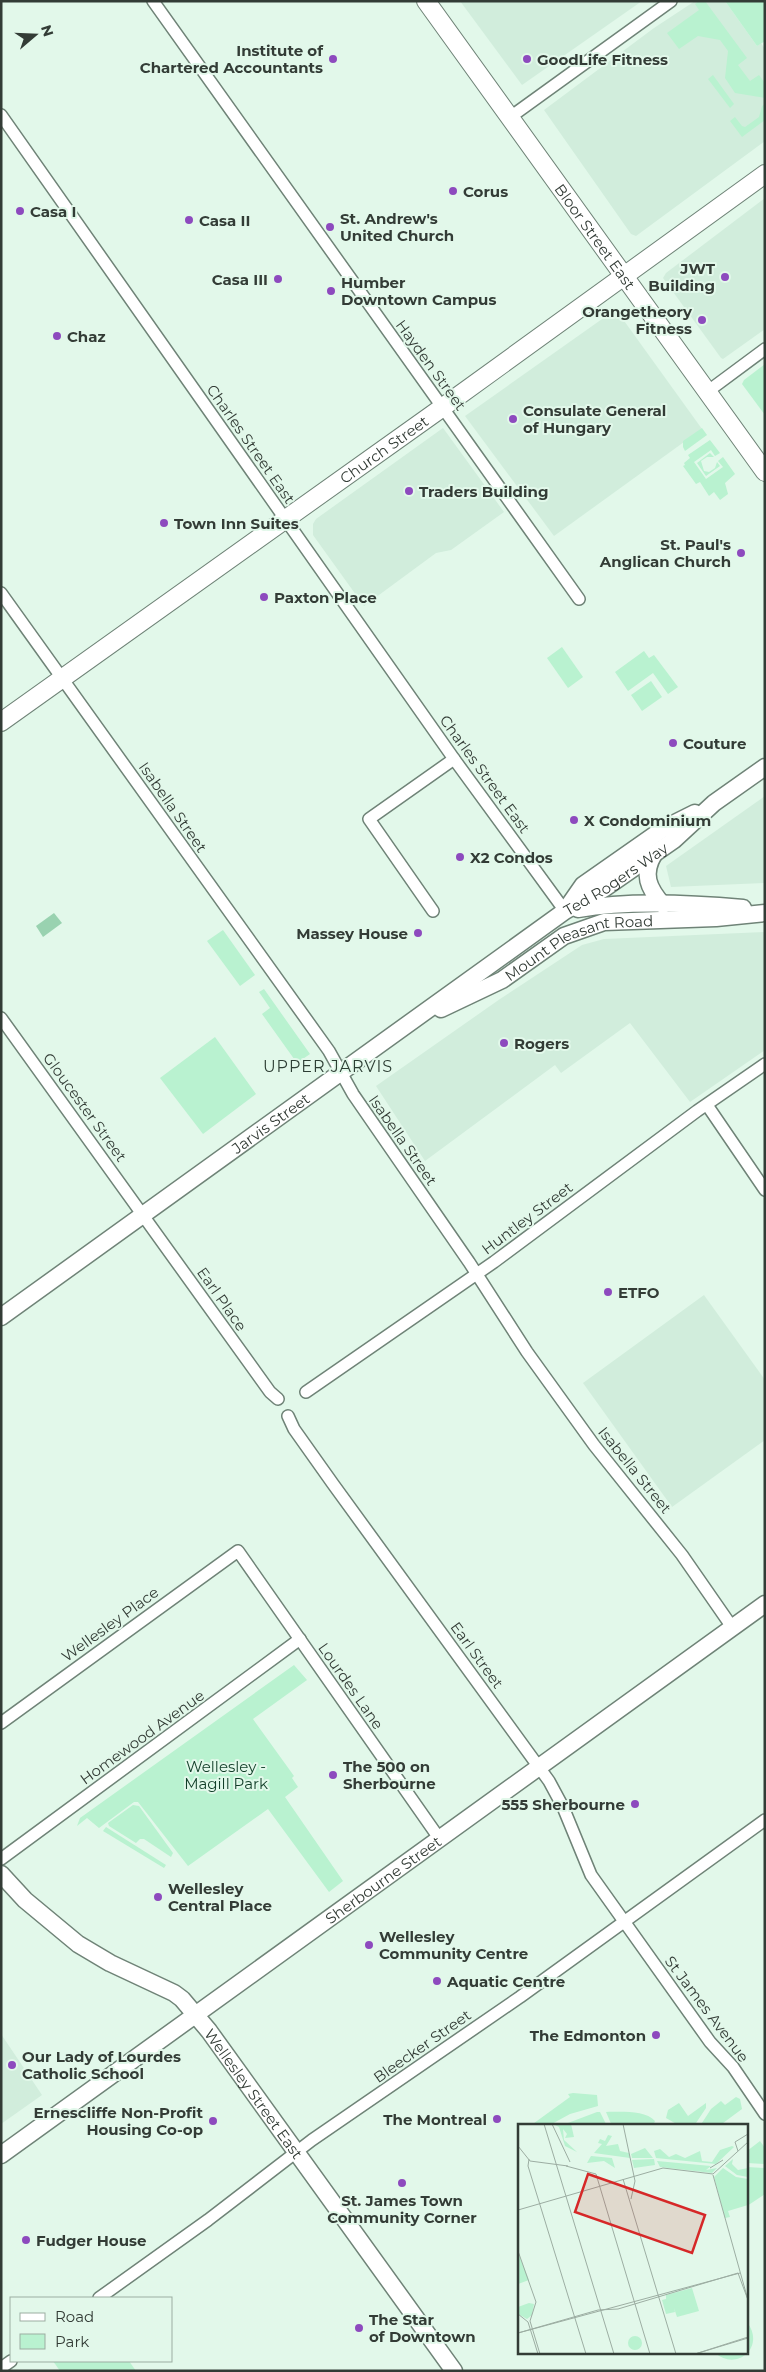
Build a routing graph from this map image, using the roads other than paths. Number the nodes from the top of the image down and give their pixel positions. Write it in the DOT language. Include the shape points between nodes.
graph roads {
  1 [pos="153,1"];
  2 [pos="426,1"];
  3 [pos="671,1"];
  4 [pos="1,115"];
  5 [pos="510,118"];
  6 [pos="765,174"];
  7 [pos="623,276"];
  8 [pos="765,349"];
  9 [pos="707,392"];
  10 [pos="443,407"];
  11 [pos="765,472"];
  12 [pos="285,520"];
  13 [pos="1,593"];
  14 [pos="579,599"];
  15 [pos="63,678"];
  16 [pos="1,722"];
  17 [pos="454,759"];
  18 [pos="765,767"];
  19 [pos="714,803"];
  20 [pos="655,853"];
  21 [pos="663,904"];
  22 [pos="434,911"];
  23 [pos="566,911"];
  24 [pos="765,912"];
  25 [pos="1,1018"];
  26 [pos="405,1026"];
  27 [pos="765,1064"];
  28 [pos="341,1072"];
  29 [pos="707,1104"];
  30 [pos="765,1190"];
  31 [pos="143,1215"];
  32 [pos="477,1274"];
  33 [pos="1,1317"];
  34 [pos="306,1392"];
  35 [pos="278,1399"];
  36 [pos="288,1416"];
  37 [pos="238,1551"];
  38 [pos="765,1604"];
  39 [pos="732,1627"];
  40 [pos="300,1639"];
  41 [pos="1,1723"];
  42 [pos="538,1767"];
  43 [pos="765,1820"];
  44 [pos="439,1838"];
  45 [pos="1,1859"];
  46 [pos="1,1874"];
  47 [pos="624,1922"];
  48 [pos="196,2015"];
  49 [pos="765,2114"];
  50 [pos="296,2152"];
  51 [pos="1,2155"];
  52 [pos="99,2297"];
  53 [pos="454,2371"];
  1 -- 10 [label="street, Hayden Street"];
  2 -- 5 [label="main road, Bloor Street East"];
  3 -- 5 [label="street"];
  4 -- 12 [label="street, Charles Street East"];
  5 -- 7 [label="main road, Bloor Street East"];
  6 -- 7 [label="main road, Church Street"];
  7 -- 9 [label="main road, Bloor Street East"];
  7 -- 10 [label="main road, Church Street"];
  8 -- 9 [label="street"];
  9 -- 11 [label="main road, Bloor Street East"];
  10 -- 12 [label="main road, Church Street"];
  10 -- 14 [label="street, Hayden Street"];
  12 -- 15 [label="main road, Church Street"];
  12 -- 17 [label="street, Charles Street East"];
  13 -- 15 [label="street, Isabella Street"];
  15 -- 16 [label="main road, Church Street"];
  15 -- 28 [label="street, Isabella Street"];
  17 -- 22 [label="street" via="369,819"];
  17 -- 23 [label="street, Charles Street East"];
  18 -- 19 [label="main road, Ted Rogers Way"];
  19 -- 20 [label="main road, Ted Rogers Way"];
  19 -- 23 [label="main road, Ted Rogers Way" via="663,829 583,885"];
  20 -- 21 [label="main road" via="649,863 647,881"];
  20 -- 23 [label="main road, Ted Rogers Way"];
  21 -- 23 [label="main road, Mount Pleasant Road" via="600,905"];
  21 -- 24 [label="main road, Mount Pleasant Road"];
  23 -- 26 [label="main road, Jarvis Street"];
  24 -- 26 [label="main road, Mount Pleasant Road" via="716,918 604,922 589,926 564,936 502,980"];
  25 -- 31 [label="street, Gloucester Street"];
  26 -- 28 [label="main road, Jarvis Street"];
  27 -- 29 [label="street, Huntley Street"];
  28 -- 31 [label="main road, Jarvis Street"];
  28 -- 32 [label="street, Isabella Street"];
  29 -- 30 [label="street"];
  29 -- 32 [label="street, Huntley Street"];
  31 -- 33 [label="main road, Jarvis Street"];
  31 -- 35 [label="street, Earl Place"];
  32 -- 34 [label="street, Huntley Street"];
  32 -- 39 [label="street, Isabella Street" via="527,1352 594,1445 682,1555"];
  36 -- 42 [label="street, Earl Street" via="333,1484"];
  37 -- 40 [label="street, Lourdes Lane"];
  37 -- 41 [label="street, Wellesley Place"];
  38 -- 39 [label="main road, Sherbourne Street"];
  39 -- 42 [label="main road, Sherbourne Street"];
  40 -- 44 [label="street, Lourdes Lane"];
  40 -- 45 [label="street, Homewood Avenue"];
  42 -- 44 [label="main road, Sherbourne Street"];
  42 -- 47 [label="street, Earl Street" via="563,1807 591,1875"];
  43 -- 47 [label="street, Bleecker Street"];
  44 -- 48 [label="main road, Sherbourne Street"];
  46 -- 48 [label="main road, Wellesley Street East" via="25,1900 78,1944 174,1993"];
  47 -- 49 [label="street, St James Avenue"];
  47 -- 50 [label="street, Bleecker Street"];
  48 -- 50 [label="main road, Wellesley Street East"];
  48 -- 51 [label="main road, Sherbourne Street"];
  50 -- 52 [label="street, Bleecker Street"];
  50 -- 53 [label="main road, Wellesley Street East"];
}
